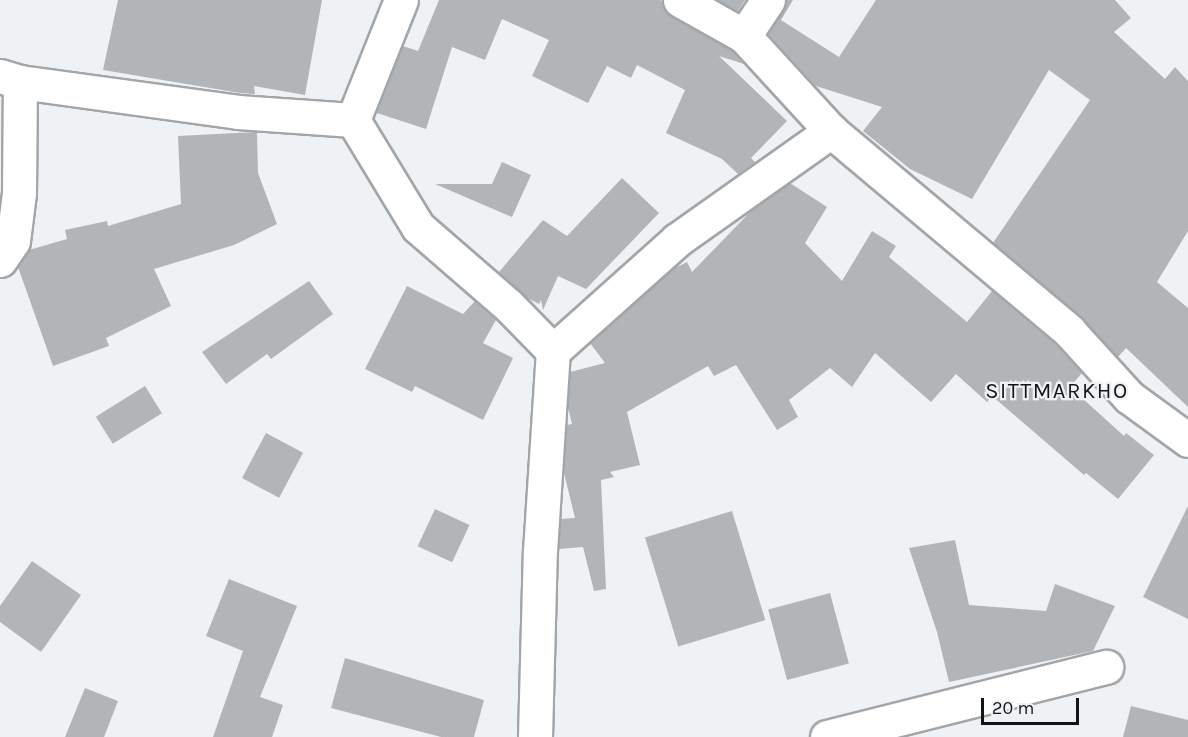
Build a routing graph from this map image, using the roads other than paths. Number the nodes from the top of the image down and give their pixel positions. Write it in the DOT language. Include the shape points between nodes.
graph roads {
  1 [pos="401,0"];
  2 [pos="680,0"];
  3 [pos="768,0"];
  4 [pos="744,36"];
  5 [pos="10,79"];
  6 [pos="353,120"];
  7 [pos="831,130"];
  8 [pos="0,260"];
  9 [pos="553,351"];
  10 [pos="1188,440"];
  11 [pos="1106,667"];
  12 [pos="535,737"];
  13 [pos="827,737"];
  1 -- 6 [label="street"];
  2 -- 4 [label="street"];
  3 -- 4 [label="street"];
  4 -- 7 [label="street"];
  5 -- 6 [label="street" via="238,112"];
  5 -- 8 [label="street" via="19,192 13,242"];
  6 -- 9 [label="street" via="418,227"];
  7 -- 9 [label="street" via="677,240"];
  7 -- 10 [label="street" via="1069,331 1129,397"];
  9 -- 12 [label="street" via="540,551"];
  11 -- 13 [label="street"];
}
